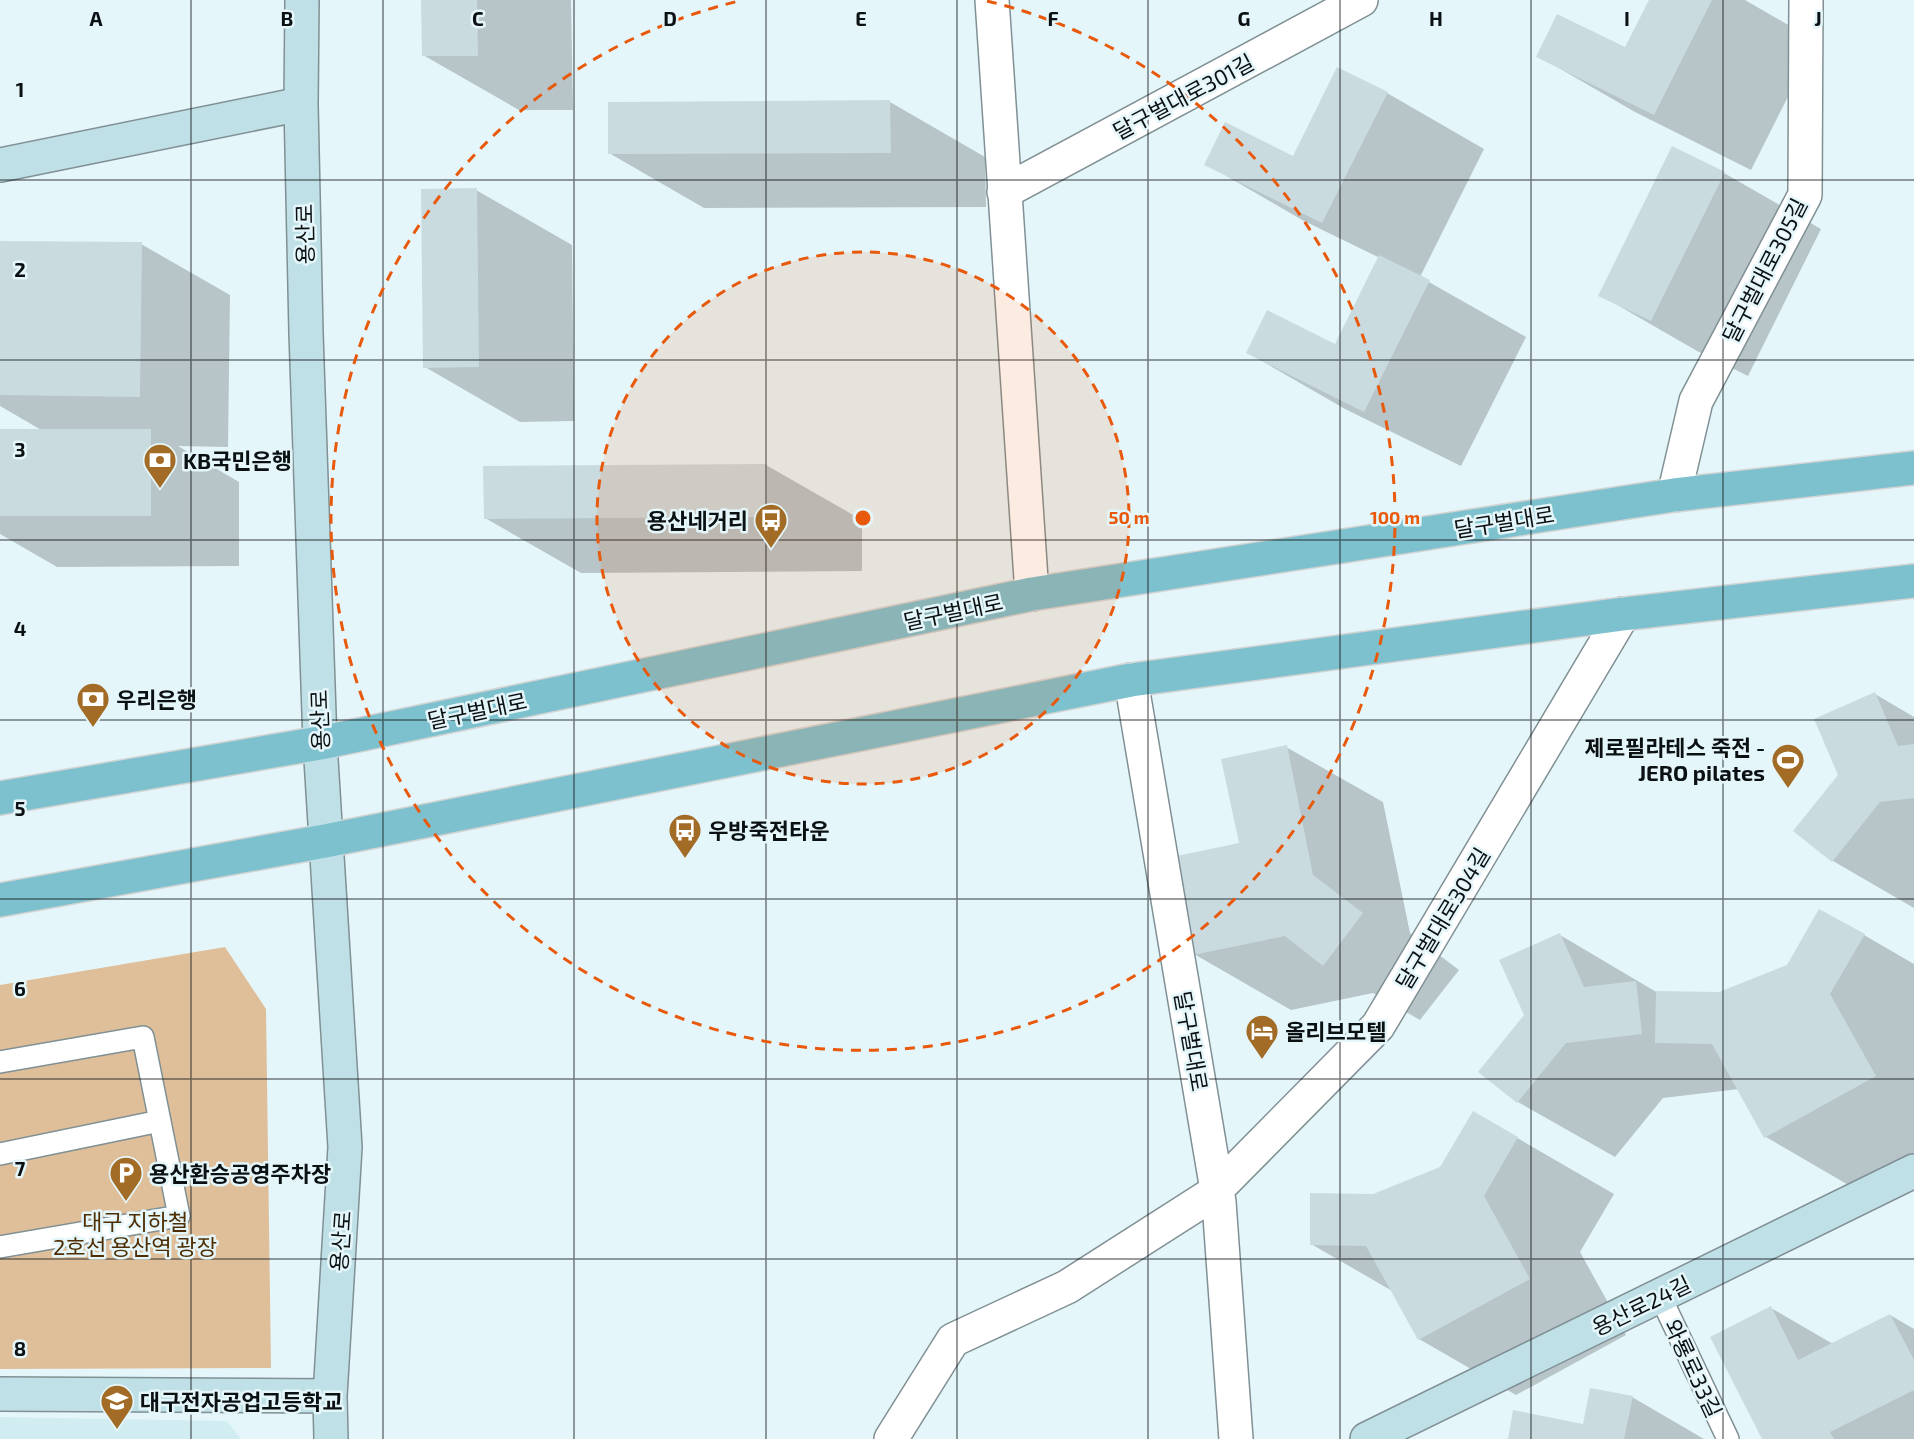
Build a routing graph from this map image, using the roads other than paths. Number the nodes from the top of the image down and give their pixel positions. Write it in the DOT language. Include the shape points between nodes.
graph roads {
  1 [pos="302,0"];
  2 [pos="992,0"];
  3 [pos="1361,0"];
  4 [pos="1806,0"];
  5 [pos="301,104"];
  6 [pos="0,165"];
  7 [pos="1004,192"];
  8 [pos="1914,468"];
  9 [pos="1674,495"];
  10 [pos="1914,581"];
  11 [pos="1032,594"];
  12 [pos="1623,614"];
  13 [pos="1131,680"];
  14 [pos="320,743"];
  15 [pos="0,798"];
  16 [pos="325,841"];
  17 [pos="0,900"];
  18 [pos="0,1062"];
  19 [pos="160,1121"];
  20 [pos="0,1154"];
  21 [pos="1914,1171"];
  22 [pos="1217,1188"];
  23 [pos="0,1247"];
  24 [pos="1660,1296"];
  25 [pos="0,1394"];
  26 [pos="330,1396"];
  27 [pos="331,1439"];
  28 [pos="891,1439"];
  29 [pos="1236,1439"];
  30 [pos="1367,1439"];
  31 [pos="1728,1439"];
  1 -- 5 [label="main road, 용산로"];
  2 -- 7 [label="street"];
  3 -- 7 [label="street, 달구벌대로301길"];
  4 -- 9 [label="street, 달구벌대로305길" via="1805,195 1696,401"];
  5 -- 6 [label="main road"];
  5 -- 14 [label="main road, 용산로"];
  7 -- 11 [label="street"];
  8 -- 9 [label="main road, 달구벌대로"];
  9 -- 11 [label="main road, 달구벌대로"];
  10 -- 12 [label="main road"];
  11 -- 14 [label="main road, 달구벌대로"];
  12 -- 13 [label="main road"];
  12 -- 22 [label="street, 달구벌대로304길" via="1378,1026"];
  13 -- 16 [label="main road"];
  13 -- 22 [label="street, 달구벌대로"];
  14 -- 15 [label="main road, 달구벌대로"];
  14 -- 16 [label="main road, 용산로"];
  16 -- 17 [label="main road"];
  16 -- 26 [label="main road, 용산로" via="345,1147"];
  18 -- 19 [label="lane" via="143,1037"];
  19 -- 20 [label="lane"];
  19 -- 23 [label="lane" via="179,1216"];
  21 -- 24 [label="main road, 용산로24길"];
  22 -- 28 [label="street, 달구벌대로304길" via="1067,1287 953,1340"];
  22 -- 29 [label="street"];
  24 -- 30 [label="main road, 용산로24길"];
  24 -- 31 [label="lane, 와룡로33길"];
  25 -- 26 [label="main road"];
  26 -- 27 [label="main road, 용산로"];
}
